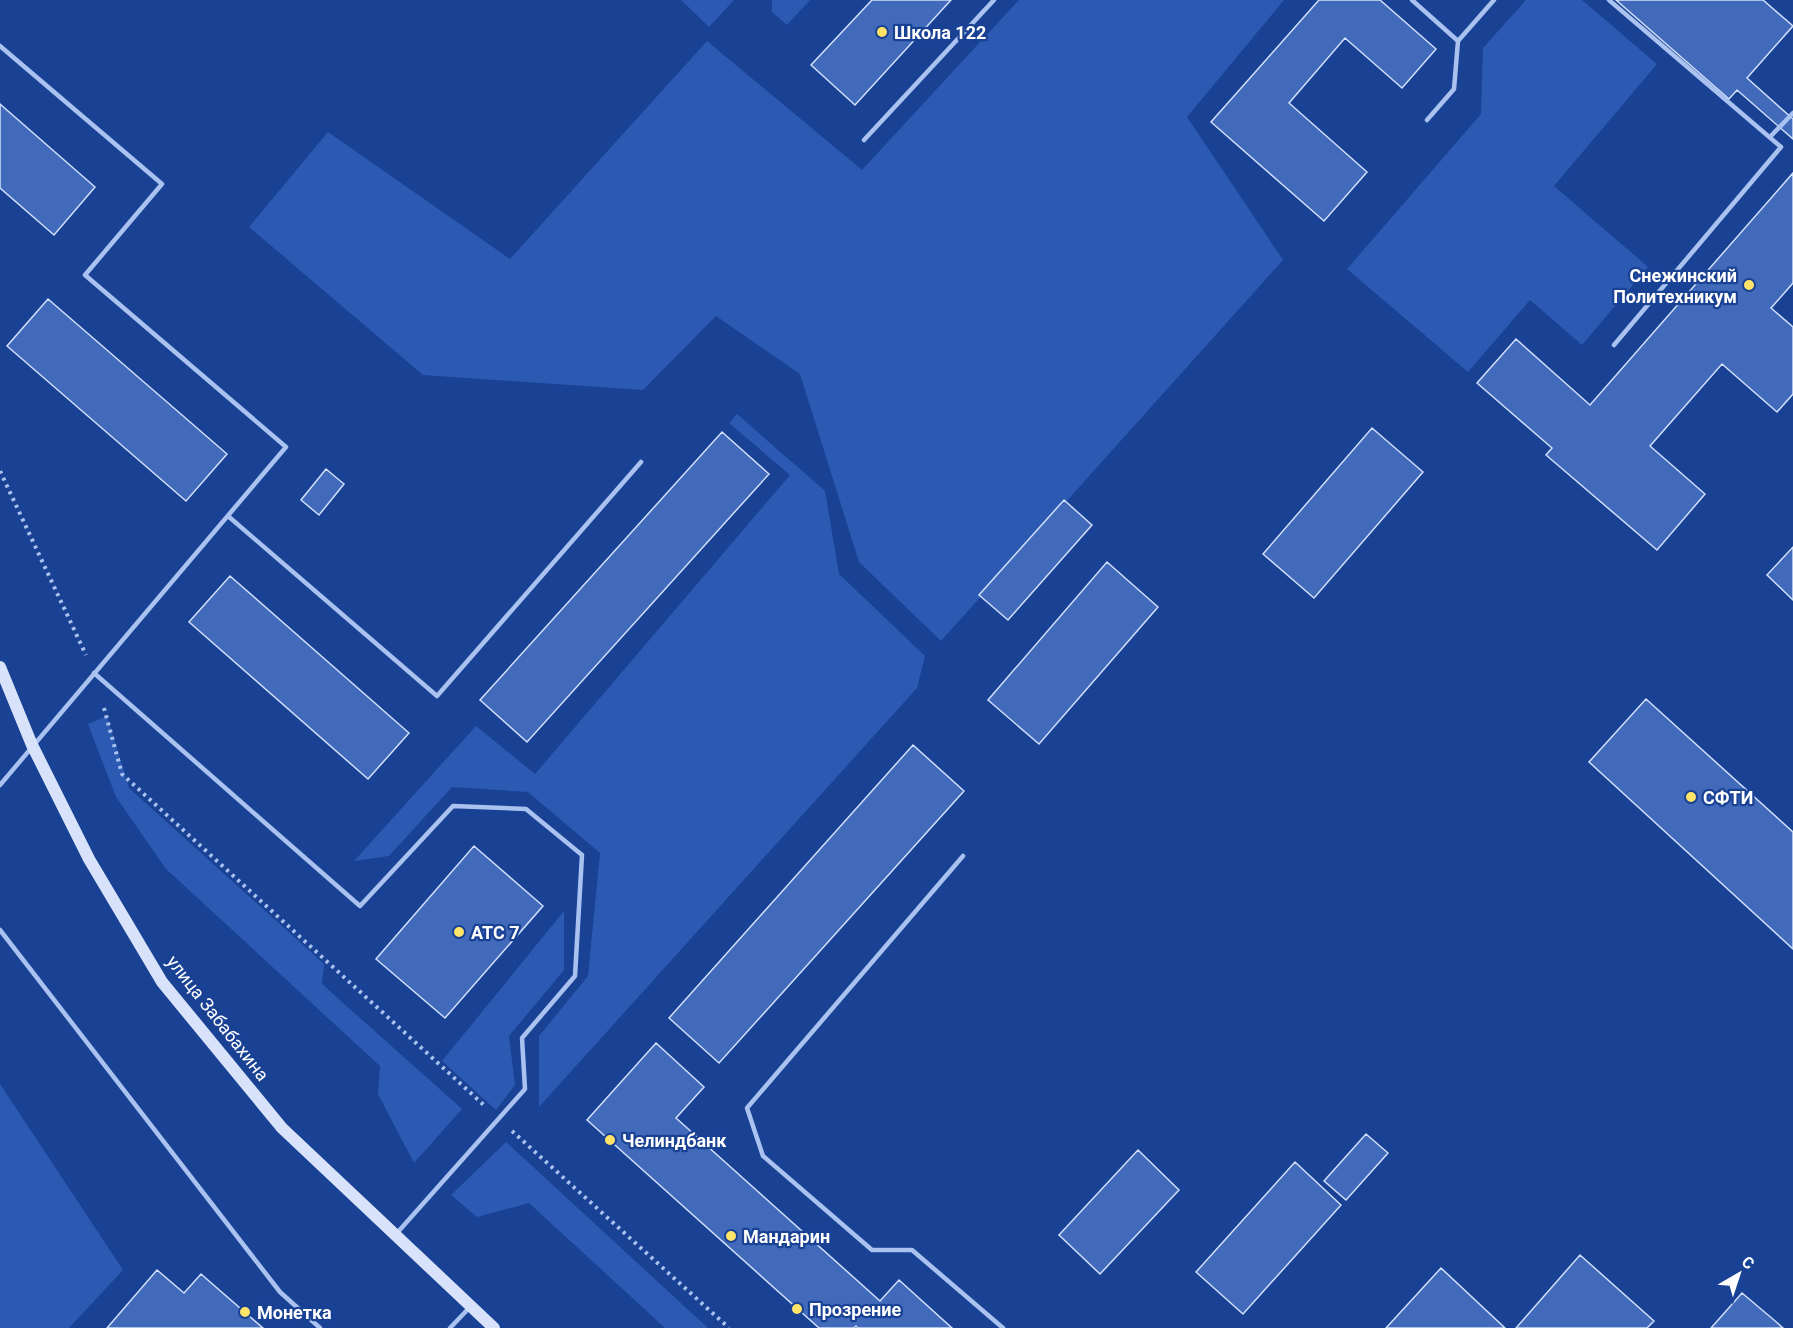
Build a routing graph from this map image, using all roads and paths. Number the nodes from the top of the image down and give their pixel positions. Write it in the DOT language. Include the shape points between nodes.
graph roads {
  1 [pos="994,0"];
  2 [pos="1412,0"];
  3 [pos="1494,0"];
  4 [pos="1609,0"];
  5 [pos="1458,41"];
  6 [pos="0,46"];
  7 [pos="1793,113"];
  8 [pos="1427,120"];
  9 [pos="1770,137"];
  10 [pos="864,140"];
  11 [pos="1614,345"];
  12 [pos="640,462"];
  13 [pos="0,471"];
  14 [pos="228,516"];
  15 [pos="0,667"];
  16 [pos="94,673"];
  17 [pos="32,745"];
  18 [pos="0,785"];
  19 [pos="963,856"];
  20 [pos="0,930"];
  21 [pos="499,1119"];
  22 [pos="395,1236"];
  23 [pos="470,1307"];
  24 [pos="320,1328"];
  25 [pos="450,1328"];
  26 [pos="494,1328"];
  27 [pos="729,1328"];
  28 [pos="1003,1328"];
  1 -- 10 [label="lane"];
  2 -- 5 [label="lane"];
  3 -- 5 [label="lane"];
  4 -- 9 [label="lane"];
  5 -- 8 [label="lane" via="1454,89"];
  6 -- 14 [label="lane" via="162,184 85,275 286,447"];
  7 -- 9 [label="lane"];
  9 -- 11 [label="lane" via="1781,147"];
  12 -- 14 [label="lane" via="437,696"];
  13 -- 16 [label="path"];
  14 -- 16 [label="lane"];
  15 -- 17 [label="street, улица Забабахина"];
  16 -- 17 [label="lane"];
  16 -- 21 [label="path" via="122,774"];
  16 -- 21 [label="lane" via="360,906 453,806 526,809 582,855 575,976 522,1038 525,1089"];
  17 -- 18 [label="lane"];
  17 -- 22 [label="street, улица Забабахина" via="89,859 162,982 282,1128"];
  19 -- 28 [label="lane" via="747,1108 763,1156 872,1250 912,1250"];
  20 -- 24 [label="lane" via="280,1292"];
  21 -- 22 [label="lane"];
  21 -- 27 [label="path"];
  22 -- 23 [label="street, улица Забабахина"];
  23 -- 25 [label="lane"];
  23 -- 26 [label="street, улица Забабахина"];
}
